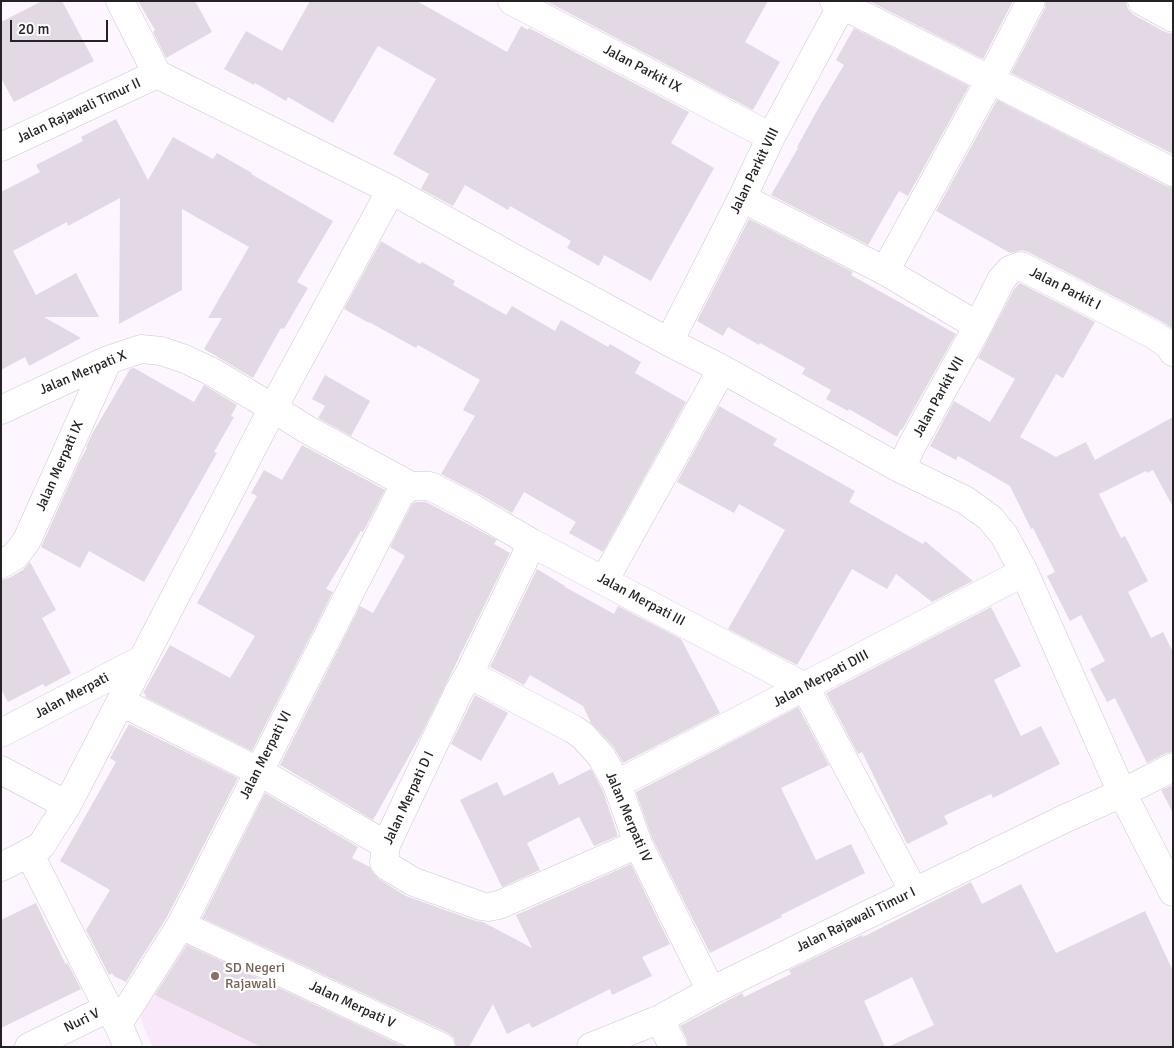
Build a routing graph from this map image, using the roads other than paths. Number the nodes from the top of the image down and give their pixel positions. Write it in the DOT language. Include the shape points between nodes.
graph roads {
  1 [pos="120,1"];
  2 [pos="512,1"];
  3 [pos="1030,1"];
  4 [pos="1142,1"];
  5 [pos="840,3"];
  6 [pos="1173,18"];
  7 [pos="157,74"];
  8 [pos="990,80"];
  9 [pos="771,137"];
  10 [pos="1,147"];
  11 [pos="1173,172"];
  12 [pos="391,190"];
  13 [pos="742,198"];
  14 [pos="885,271"];
  15 [pos="978,326"];
  16 [pos="669,342"];
  17 [pos="1173,352"];
  18 [pos="108,360"];
  19 [pos="722,369"];
  20 [pos="273,408"];
  21 [pos="1,410"];
  22 [pos="901,469"];
  23 [pos="411,486"];
  24 [pos="532,543"];
  25 [pos="1,564"];
  26 [pos="1024,572"];
  27 [pos="604,581"];
  28 [pos="143,659"];
  29 [pos="469,674"];
  30 [pos="804,687"];
  31 [pos="120,702"];
  32 [pos="1,733"];
  33 [pos="1173,767"];
  34 [pos="1,770"];
  35 [pos="258,771"];
  36 [pos="617,784"];
  37 [pos="1122,793"];
  38 [pos="67,806"];
  39 [pos="638,844"];
  40 [pos="386,845"];
  41 [pos="29,853"];
  42 [pos="1,867"];
  43 [pos="914,892"];
  44 [pos="1173,892"];
  45 [pos="181,925"];
  46 [pos="712,991"];
  47 [pos="660,1019"];
  48 [pos="118,1026"];
  49 [pos="29,1047"];
  50 [pos="441,1047"];
  51 [pos="591,1047"];
  52 [pos="673,1047"];
  1 -- 7 [label="street"];
  2 -- 9 [label="street, Jalan Parkit IX"];
  3 -- 8 [label="street"];
  4 -- 6 [label="street"];
  5 -- 8 [label="street"];
  5 -- 9 [label="street, Jalan Parkit VIII"];
  7 -- 10 [label="street, Jalan Rajawali Timur II"];
  7 -- 12 [label="street"];
  8 -- 11 [label="street"];
  8 -- 14 [label="street"];
  9 -- 13 [label="street, Jalan Parkit VIII"];
  12 -- 16 [label="street"];
  12 -- 20 [label="street"];
  13 -- 14 [label="street"];
  13 -- 16 [label="street, Jalan Parkit VIII"];
  14 -- 15 [label="street"];
  15 -- 17 [label="street, Jalan Parkit I" via="1001,280 1010,270 1021,266 1154,335 1169,345"];
  15 -- 22 [label="street, Jalan Parkit VII"];
  16 -- 19 [label="street"];
  18 -- 20 [label="street, Jalan Merpati X" via="141,349 161,351 212,372"];
  18 -- 21 [label="street, Jalan Merpati X"];
  18 -- 25 [label="street, Jalan Merpati IX" via="26,542 15,556"];
  19 -- 22 [label="street"];
  19 -- 27 [label="street"];
  20 -- 23 [label="street, Jalan Merpati III"];
  20 -- 28 [label="street"];
  22 -- 26 [label="street" via="966,500 990,518 1004,535"];
  23 -- 24 [label="street, Jalan Merpati III" via="430,486"];
  23 -- 35 [label="street, Jalan Merpati VI" via="400,494"];
  24 -- 27 [label="street, Jalan Merpati III"];
  24 -- 29 [label="street, Jalan Merpati D I"];
  26 -- 30 [label="street, Jalan Merpati DIII"];
  26 -- 37 [label="street"];
  27 -- 30 [label="street, Jalan Merpati III"];
  28 -- 31 [label="street"];
  28 -- 32 [label="street, Jalan Merpati"];
  29 -- 36 [label="street, Jalan Merpati IV" via="583,736"];
  29 -- 40 [label="street, Jalan Merpati D I"];
  30 -- 36 [label="street, Jalan Merpati DIII"];
  30 -- 43 [label="street"];
  31 -- 35 [label="street"];
  31 -- 38 [label="street"];
  33 -- 37 [label="street, Jalan Rajawali Timur I"];
  34 -- 38 [label="street"];
  35 -- 40 [label="street"];
  35 -- 45 [label="street, Jalan Merpati VI"];
  36 -- 39 [label="street, Jalan Merpati IV"];
  37 -- 43 [label="street, Jalan Rajawali Timur I"];
  37 -- 44 [label="street"];
  38 -- 41 [label="street" via="41,846"];
  39 -- 40 [label="street, Jalan Merpati D I" via="488,907 414,882 390,868 384,862"];
  39 -- 46 [label="street, Jalan Merpati IV"];
  41 -- 42 [label="street"];
  41 -- 48 [label="street"];
  43 -- 46 [label="street, Jalan Rajawali Timur I"];
  45 -- 48 [label="street, Jalan Merpati VI"];
  45 -- 50 [label="street, Jalan Merpati V"];
  46 -- 47 [label="street, Jalan Rajawali Timur I"];
  47 -- 51 [label="street, Jalan Rajawali Timur I"];
  47 -- 52 [label="street"];
  48 -- 49 [label="street, Nuri V"];
}
